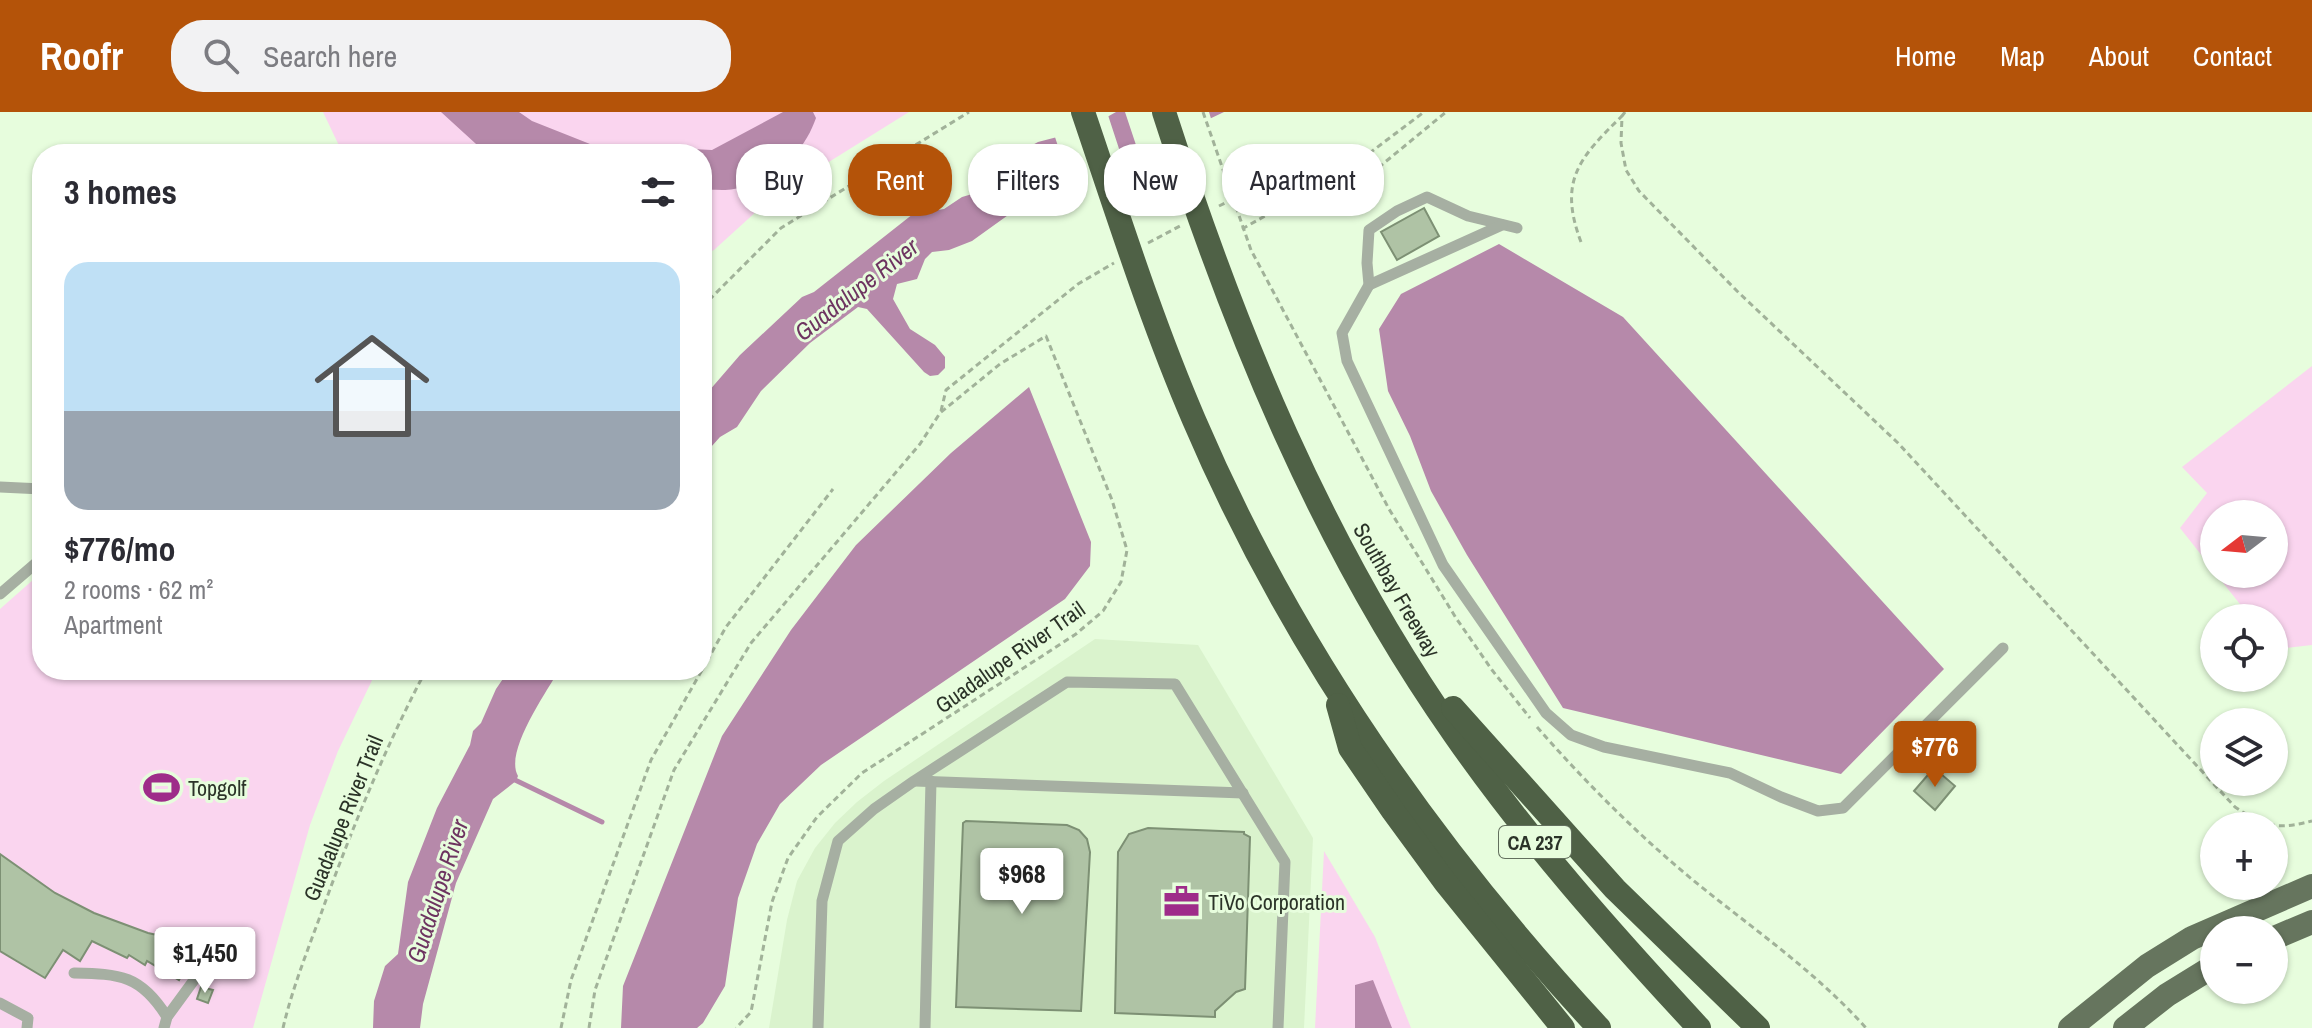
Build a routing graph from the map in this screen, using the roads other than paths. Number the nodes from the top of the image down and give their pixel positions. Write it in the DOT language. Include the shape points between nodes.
graph roads {
  1 [pos="1083,112"];
  2 [pos="1164,112"];
  3 [pos="1503,224"];
  4 [pos="1517,228"];
  5 [pos="1369,285"];
  6 [pos="0,487"];
  7 [pos="32,489"];
  8 [pos="32,567"];
  9 [pos="0,594"];
  10 [pos="1394,639"];
  11 [pos="2003,648"];
  12 [pos="1329,676"];
  13 [pos="914,781"];
  14 [pos="931,781"];
  15 [pos="1243,793"];
  16 [pos="2312,886"];
  17 [pos="2312,922"];
  18 [pos="2288,932"];
  19 [pos="202,945"];
  20 [pos="74,973"];
  21 [pos="2200,975"];
  22 [pos="0,1003"];
  23 [pos="166,1023"];
  24 [pos="27,1028"];
  25 [pos="818,1028"];
  26 [pos="925,1028"];
  27 [pos="1278,1028"];
  28 [pos="1563,1028"];
  29 [pos="1599,1028"];
  30 [pos="1699,1028"];
  31 [pos="1758,1028"];
  32 [pos="2070,1028"];
  33 [pos="2125,1028"];
  1 -- 12 [label="highway" via="1178,384 1273,583"];
  2 -- 10 [label="highway, Southbay Freeway / CA 237" via="1243,336 1289,443"];
  3 -- 4 [label="lane"];
  3 -- 5 [label="lane"];
  3 -- 5 [label="lane" via="1468,216 1427,197 1417,201 1369,230"];
  5 -- 11 [label="lane" via="1342,333 1347,361 1443,565 1546,713 1571,735 1604,747 1730,773 1818,811 1843,808"];
  6 -- 7 [label="lane"];
  8 -- 9 [label="lane"];
  10 -- 30 [label="highway, Southbay Freeway / CA 237" via="1524,829"];
  10 -- 31 [label="highway" via="1615,889"];
  12 -- 28 [label="highway" via="1350,748 1445,882"];
  12 -- 29 [label="highway" via="1396,780 1466,874"];
  13 -- 14 [label="lane"];
  13 -- 15 [label="lane" via="1067,682 1175,684"];
  13 -- 25 [label="lane" via="838,841 822,901"];
  14 -- 15 [label="lane"];
  14 -- 26 [label="lane"];
  15 -- 27 [label="lane" via="1285,862"];
  16 -- 32 [label="main road" via="2192,938 2147,966"];
  17 -- 18 [label="main road"];
  19 -- 23 [label="lane" via="197,976"];
  20 -- 23 [label="lane" via="132,980 155,997"];
  21 -- 33 [label="main road"];
  22 -- 24 [label="lane" via="28,1018"];
}
